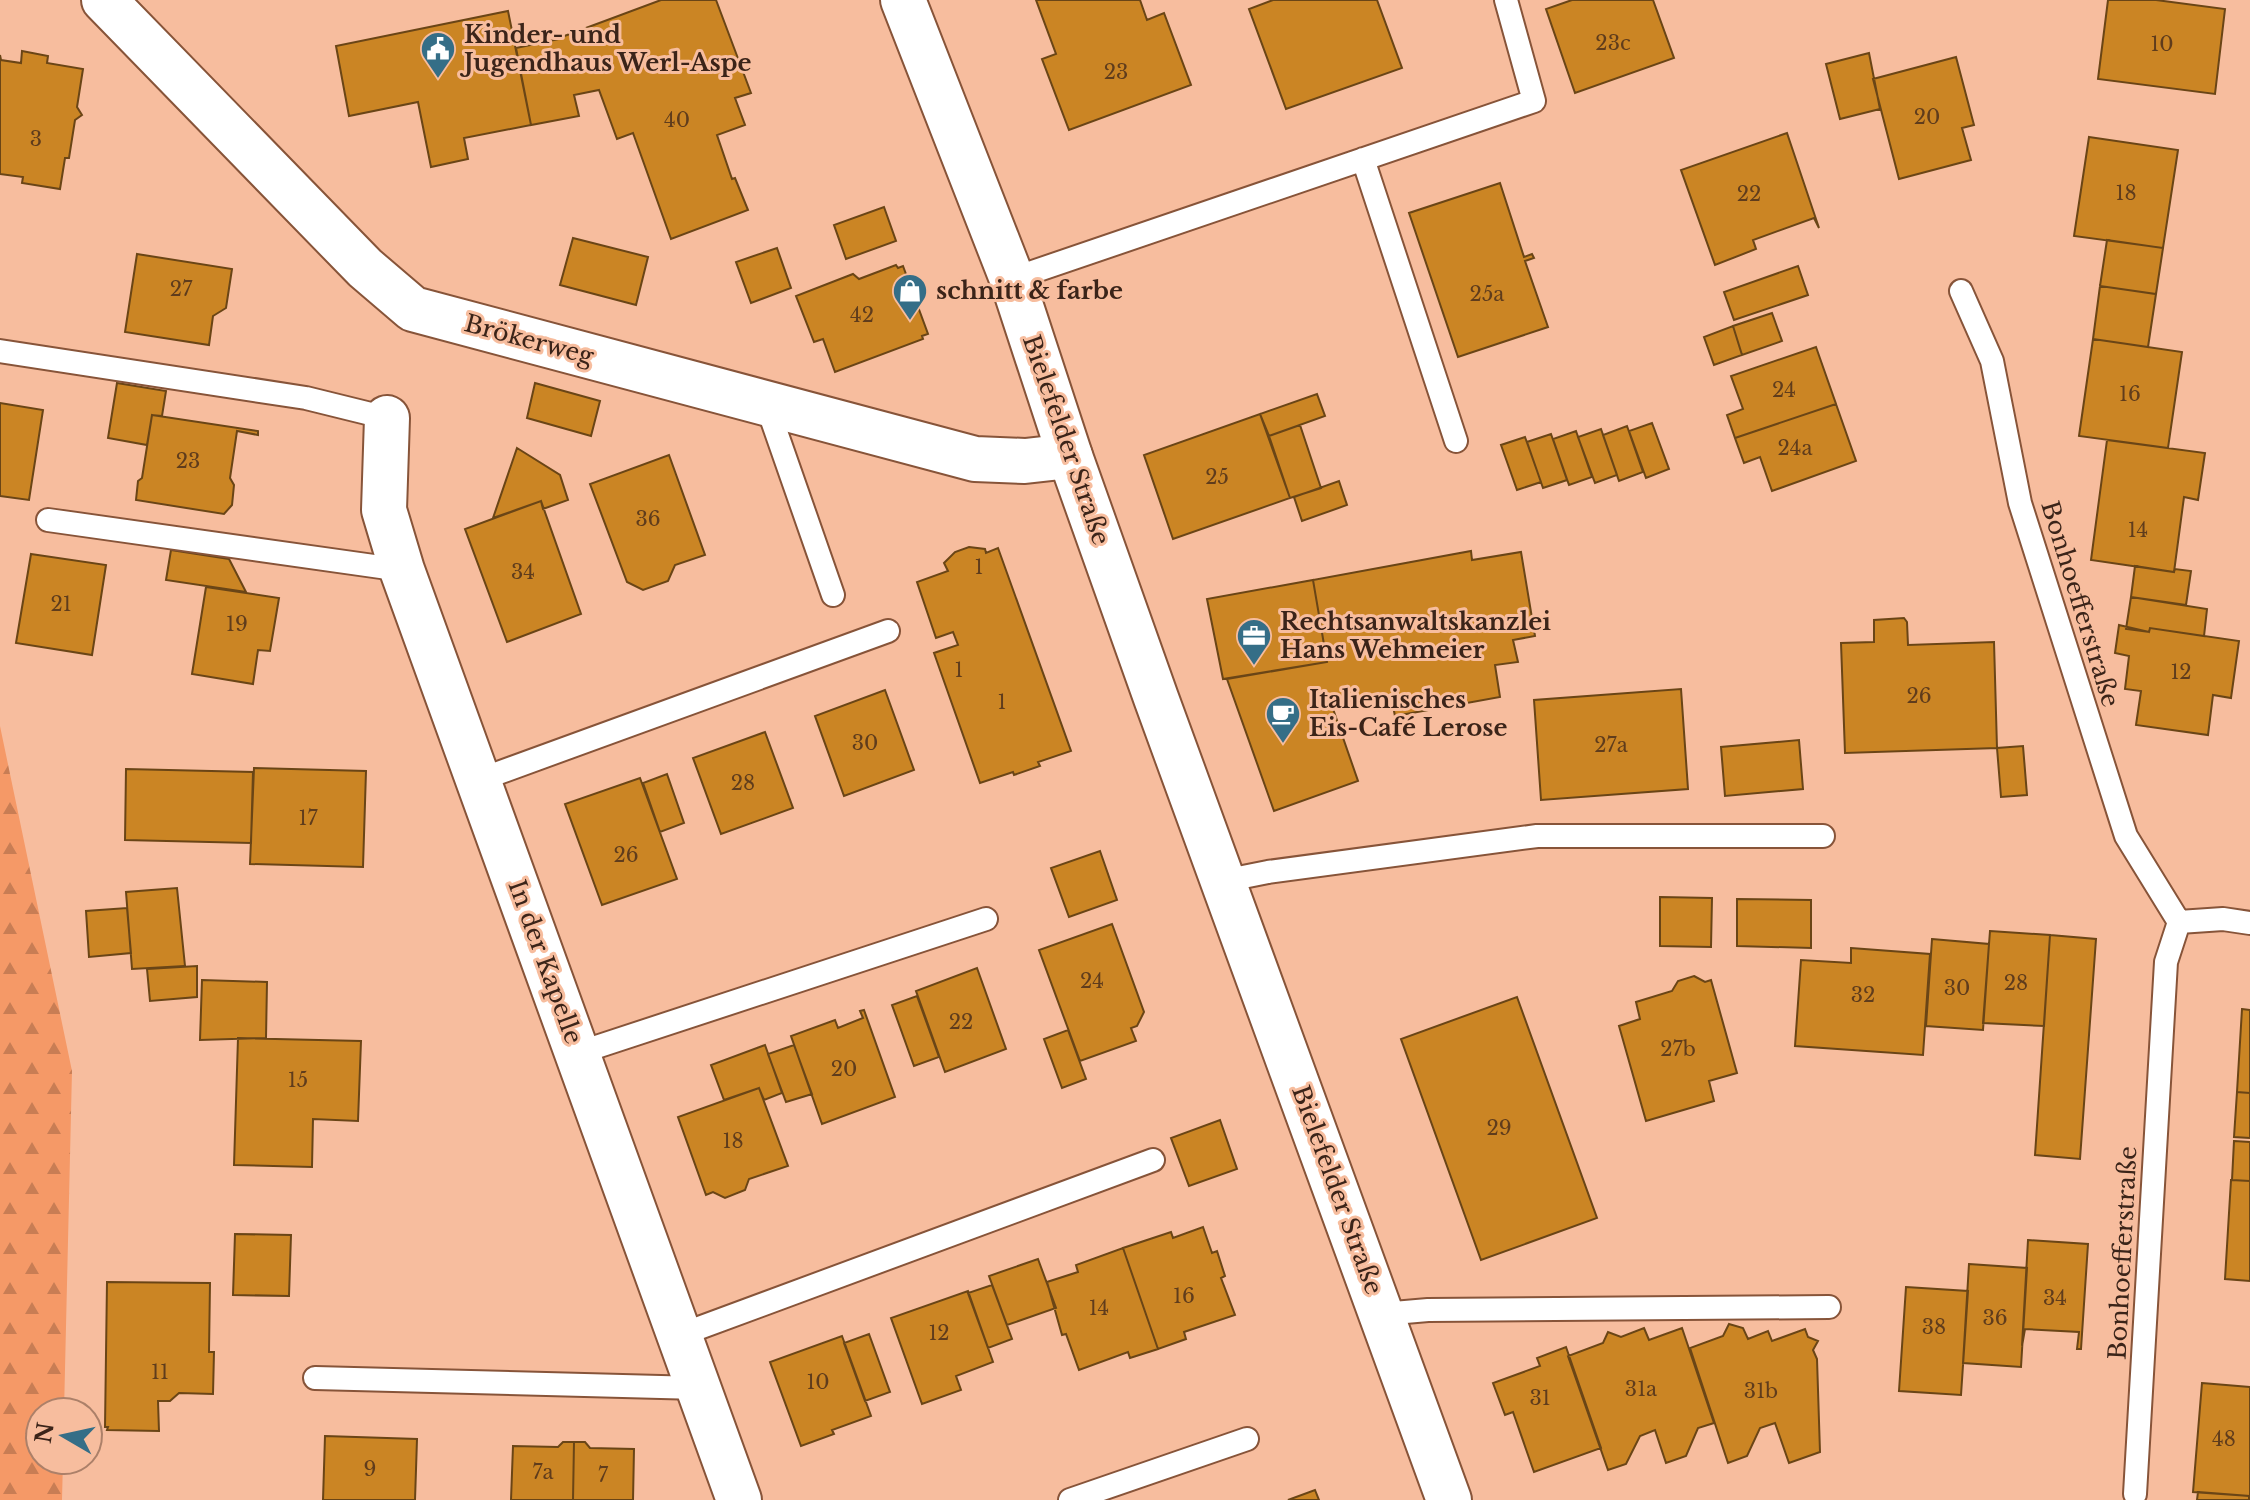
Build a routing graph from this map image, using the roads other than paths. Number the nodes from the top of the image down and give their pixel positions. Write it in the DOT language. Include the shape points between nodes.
graph roads {
  1 [pos="903,0"];
  2 [pos="1506,0"];
  3 [pos="108,2"];
  4 [pos="1363,159"];
  5 [pos="1012,279"];
  6 [pos="1961,291"];
  7 [pos="0,351"];
  8 [pos="766,403"];
  9 [pos="387,418"];
  10 [pos="1456,441"];
  11 [pos="1070,456"];
  12 [pos="48,520"];
  13 [pos="402,570"];
  14 [pos="833,595"];
  15 [pos="888,631"];
  16 [pos="479,780"];
  17 [pos="1823,836"];
  18 [pos="1223,881"];
  19 [pos="986,919"];
  20 [pos="2179,922"];
  21 [pos="2250,923"];
  22 [pos="578,1053"];
  23 [pos="1153,1160"];
  24 [pos="1829,1307"];
  25 [pos="1382,1314"];
  26 [pos="680,1335"];
  27 [pos="315,1378"];
  28 [pos="699,1388"];
  29 [pos="1247,1439"];
  30 [pos="2135,1494"];
  31 [pos="739,1500"];
  32 [pos="1070,1500"];
  33 [pos="1449,1500"];
  1 -- 5 [label="street, Bielefelder Straße"];
  2 -- 4 [label="lane" via="1534,101"];
  3 -- 8 [label="street, Brökerweg" via="365,268 413,309"];
  4 -- 5 [label="lane"];
  4 -- 10 [label="lane"];
  5 -- 11 [label="street, Bielefelder Straße"];
  6 -- 20 [label="lane, Bonhoefferstraße" via="1992,361 2020,503 2126,836"];
  7 -- 9 [label="lane" via="306,398"];
  8 -- 11 [label="street, Brökerweg" via="975,459"];
  8 -- 14 [label="lane"];
  9 -- 13 [label="street, In der Kapelle" via="384,510"];
  11 -- 18 [label="street, Bielefelder Straße"];
  12 -- 13 [label="lane"];
  13 -- 16 [label="street, In der Kapelle"];
  15 -- 16 [label="lane"];
  16 -- 22 [label="street, In der Kapelle"];
  17 -- 18 [label="lane" via="1537,836"];
  18 -- 25 [label="street, Bielefelder Straße"];
  19 -- 22 [label="lane"];
  20 -- 21 [label="lane"];
  20 -- 30 [label="lane, Bonhoefferstraße" via="2166,962"];
  22 -- 26 [label="street, In der Kapelle"];
  23 -- 26 [label="lane"];
  24 -- 25 [label="lane"];
  25 -- 33 [label="street, Bielefelder Straße"];
  26 -- 28 [label="street, In der Kapelle"];
  27 -- 28 [label="lane"];
  28 -- 31 [label="street, In der Kapelle"];
  29 -- 32 [label="lane"];
}
